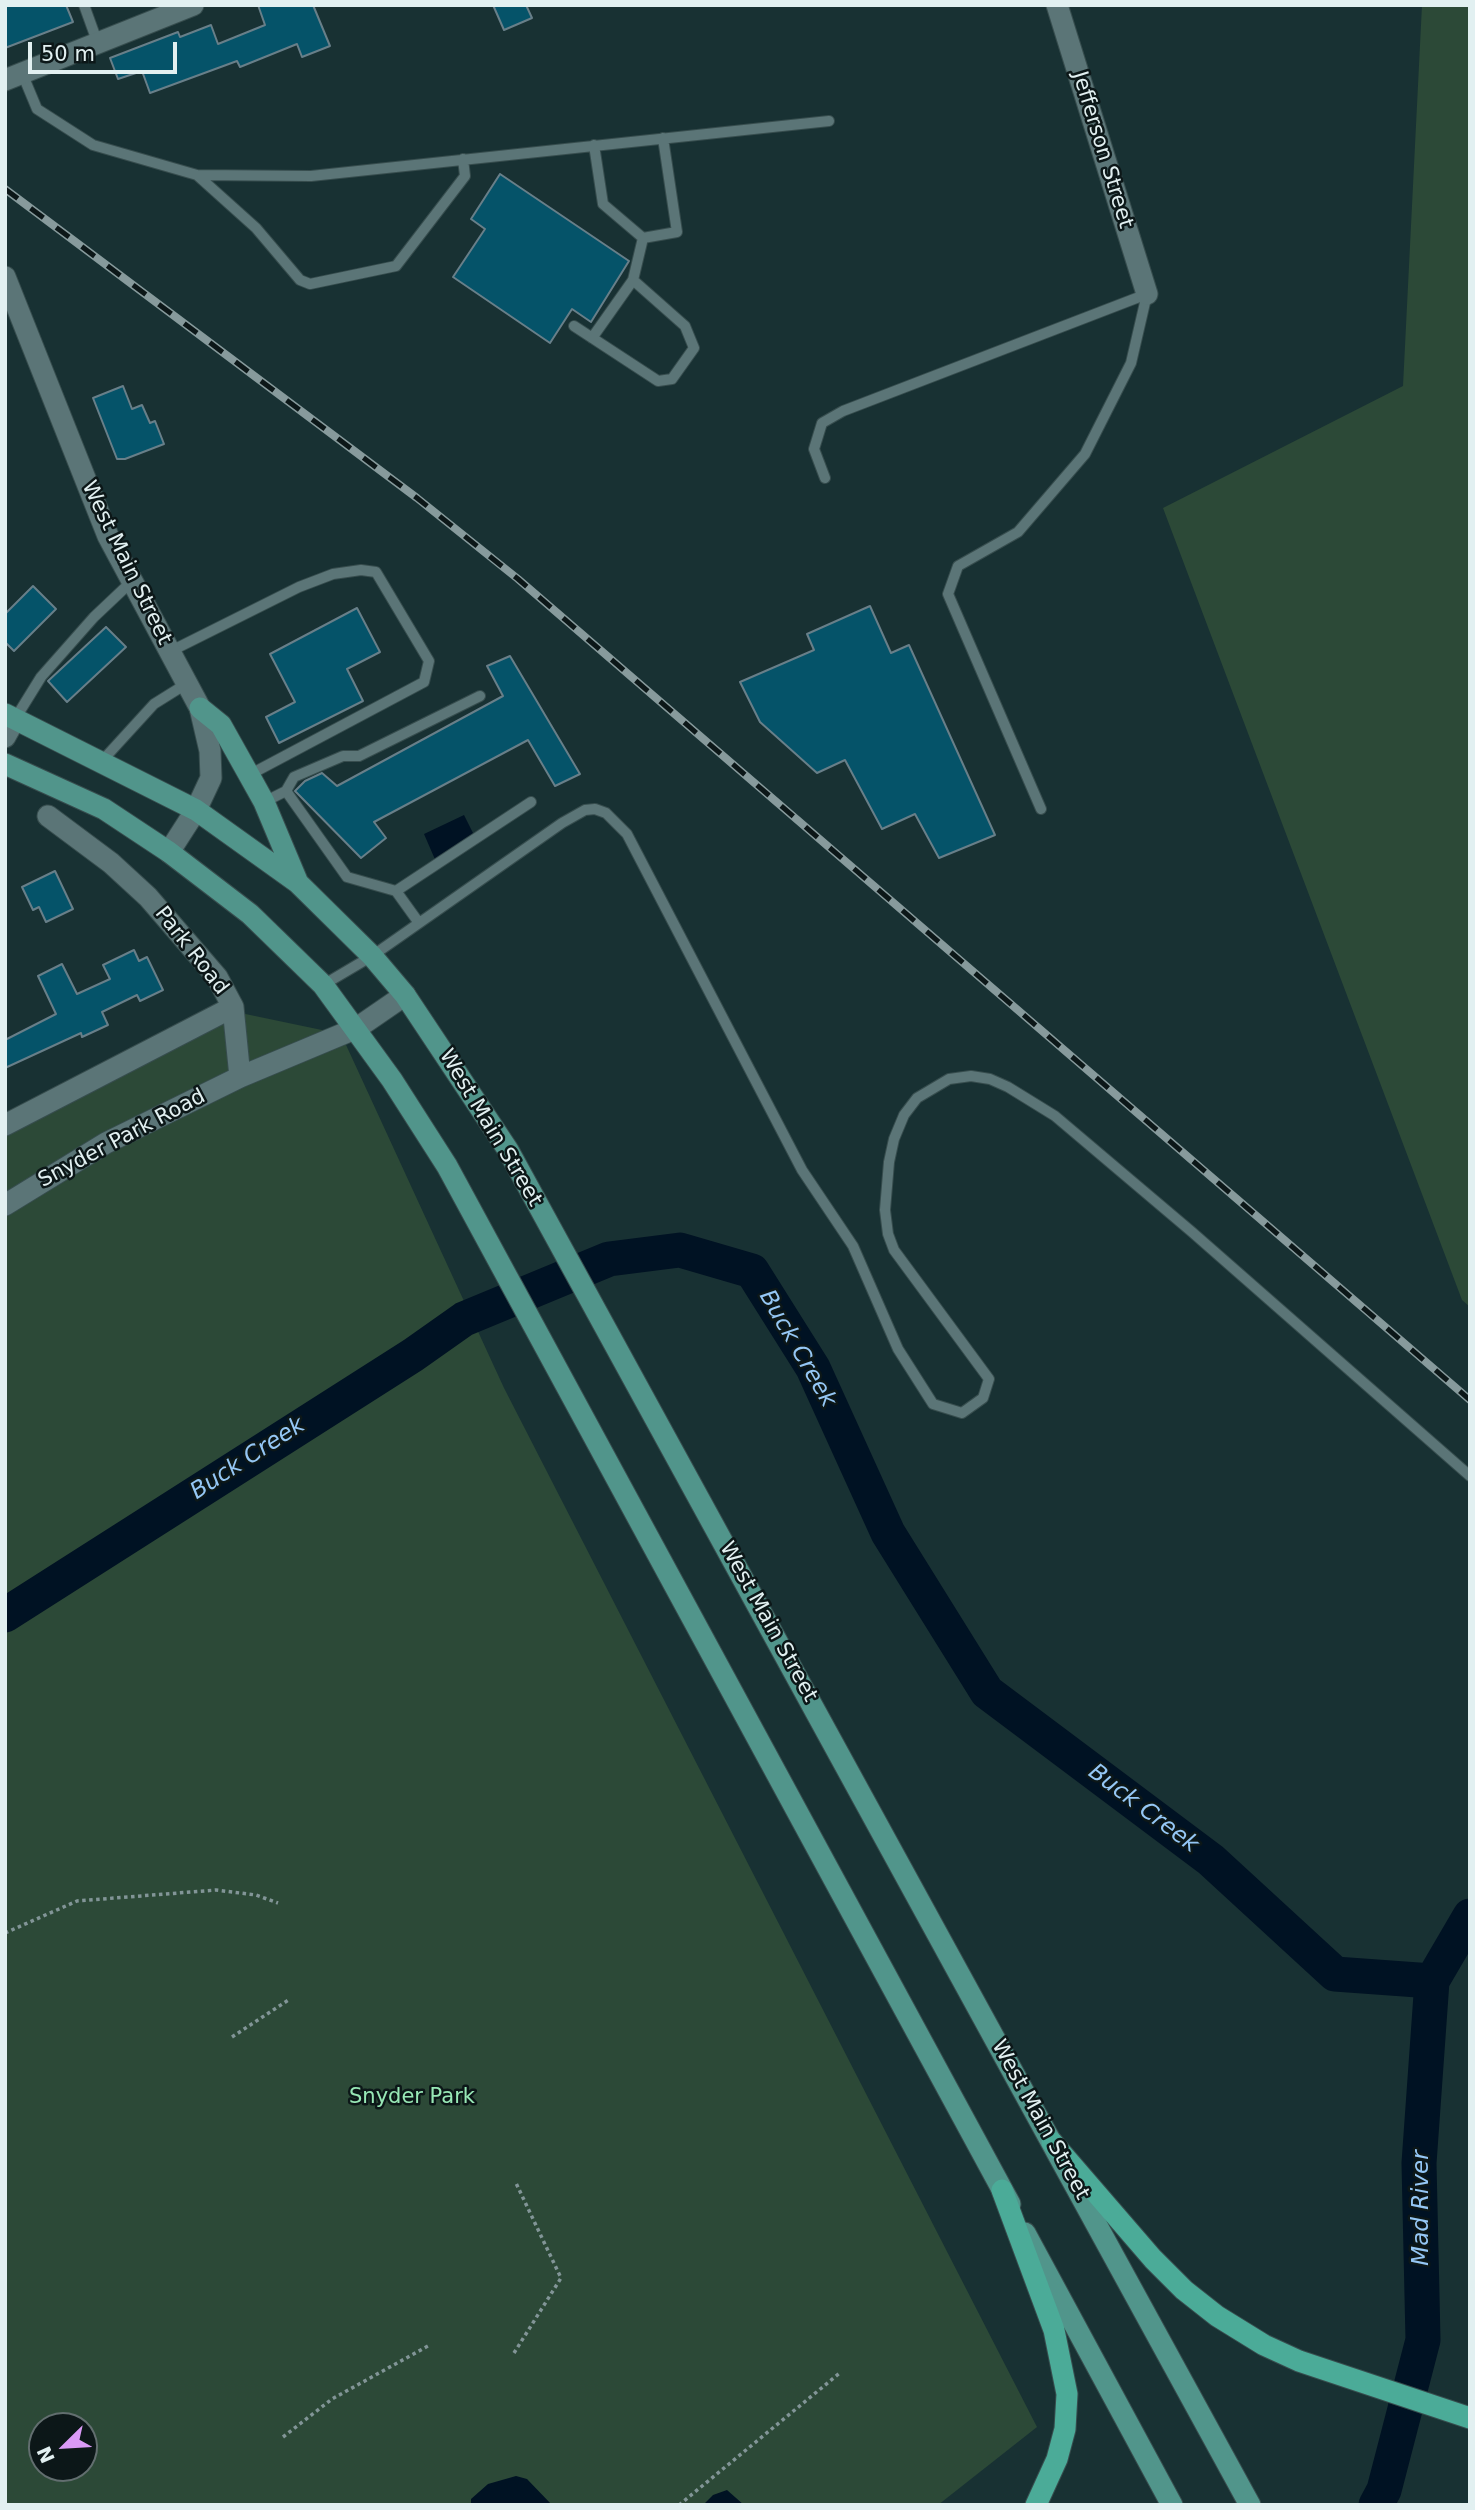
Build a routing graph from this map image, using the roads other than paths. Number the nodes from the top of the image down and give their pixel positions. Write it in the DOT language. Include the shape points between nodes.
graph roads {
  1 [pos="84,5"];
  2 [pos="193,5"];
  3 [pos="1057,5"];
  4 [pos="97,41"];
  5 [pos="13,76"];
  6 [pos="829,121"];
  7 [pos="663,138"];
  8 [pos="594,145"];
  9 [pos="463,159"];
  10 [pos="197,175"];
  11 [pos="643,238"];
  12 [pos="5,278"];
  13 [pos="633,279"];
  14 [pos="1147,294"];
  15 [pos="574,326"];
  16 [pos="592,338"];
  17 [pos="825,478"];
  18 [pos="131,582"];
  19 [pos="169,652"];
  20 [pos="186,684"];
  21 [pos="480,696"];
  22 [pos="200,708"];
  23 [pos="9,724"];
  24 [pos="101,762"];
  25 [pos="5,764"];
  26 [pos="249,775"];
  27 [pos="286,791"];
  28 [pos="264,802"];
  29 [pos="531,802"];
  30 [pos="1041,809"];
  31 [pos="196,810"];
  32 [pos="48,816"];
  33 [pos="169,852"];
  34 [pos="298,883"];
  35 [pos="396,891"];
  36 [pos="419,923"];
  37 [pos="372,956"];
  38 [pos="323,985"];
  39 [pos="405,995"];
  40 [pos="233,1007"];
  41 [pos="356,1028"];
  42 [pos="240,1077"];
  43 [pos="5,1125"];
  44 [pos="5,1205"];
  45 [pos="1470,1476"];
  46 [pos="1052,2142"];
  47 [pos="1002,2190"];
  48 [pos="1470,2418"];
  49 [pos="1036,2505"];
  50 [pos="1172,2505"];
  51 [pos="1250,2505"];
  1 -- 4 [label="lane"];
  2 -- 4 [label="street"];
  3 -- 14 [label="street, Jefferson Street"];
  4 -- 5 [label="street"];
  5 -- 10 [label="lane" via="37,109 93,145"];
  6 -- 7 [label="lane"];
  7 -- 8 [label="lane"];
  7 -- 11 [label="lane" via="677,232"];
  8 -- 9 [label="lane"];
  8 -- 11 [label="lane" via="603,204"];
  9 -- 10 [label="lane" via="311,176"];
  9 -- 10 [label="lane" via="465,176 397,266 310,284 300,280 256,228"];
  11 -- 13 [label="lane"];
  12 -- 18 [label="street, West Main Street" via="108,536"];
  13 -- 16 [label="lane"];
  13 -- 16 [label="lane" via="685,326 695,348 672,379 658,381"];
  14 -- 17 [label="lane" via="843,411 822,423 814,449"];
  14 -- 30 [label="lane" via="1132,363 1085,454 1018,532 958,566 948,594"];
  15 -- 16 [label="lane"];
  18 -- 19 [label="street, West Main Street"];
  18 -- 23 [label="lane" via="41,677"];
  19 -- 20 [label="street, West Main Street"];
  19 -- 26 [label="lane" via="299,587 334,575 376,572 429,661 424,682"];
  20 -- 22 [label="street, West Main Street"];
  20 -- 24 [label="lane" via="154,704"];
  21 -- 27 [label="lane" via="359,755 343,756 294,777"];
  22 -- 26 [label="main road" via="221,725"];
  22 -- 31 [label="street, West Main Street" via="211,778"];
  23 -- 24 [label="main road"];
  24 -- 31 [label="main road"];
  25 -- 33 [label="main road" via="104,809"];
  26 -- 28 [label="main road"];
  27 -- 28 [label="lane"];
  27 -- 35 [label="lane" via="347,877"];
  28 -- 34 [label="main road"];
  29 -- 35 [label="lane"];
  31 -- 33 [label="street, West Main Street"];
  31 -- 34 [label="main road, West Main Street"];
  32 -- 40 [label="street, Park Road" via="148,897 190,942"];
  33 -- 38 [label="main road" via="250,914"];
  34 -- 37 [label="main road, West Main Street"];
  35 -- 36 [label="lane"];
  36 -- 37 [label="lane"];
  36 -- 45 [label="lane" via="562,823 585,810 606,813 627,834 802,1170 853,1247 898,1349 933,1404 962,1413 983,1398 989,1379 894,1250 885,1210 889,1162 904,1115 917,1098 949,1079 971,1076 1008,1087 1055,1116"];
  37 -- 38 [label="lane"];
  37 -- 39 [label="main road, West Main Street"];
  38 -- 41 [label="main road"];
  39 -- 41 [label="street"];
  39 -- 46 [label="main road, West Main Street" via="502,1141"];
  40 -- 42 [label="street, Park Road"];
  40 -- 43 [label="street"];
  41 -- 42 [label="street"];
  41 -- 47 [label="main road" via="447,1166"];
  42 -- 44 [label="street, Snyder Park Road" via="106,1143"];
  46 -- 48 [label="highway" via="1153,2259 1217,2316 1264,2345 1315,2367"];
  46 -- 51 [label="main road, West Main Street"];
  47 -- 49 [label="highway" via="1054,2330 1067,2394 1057,2459"];
  47 -- 50 [label="main road"];
}
